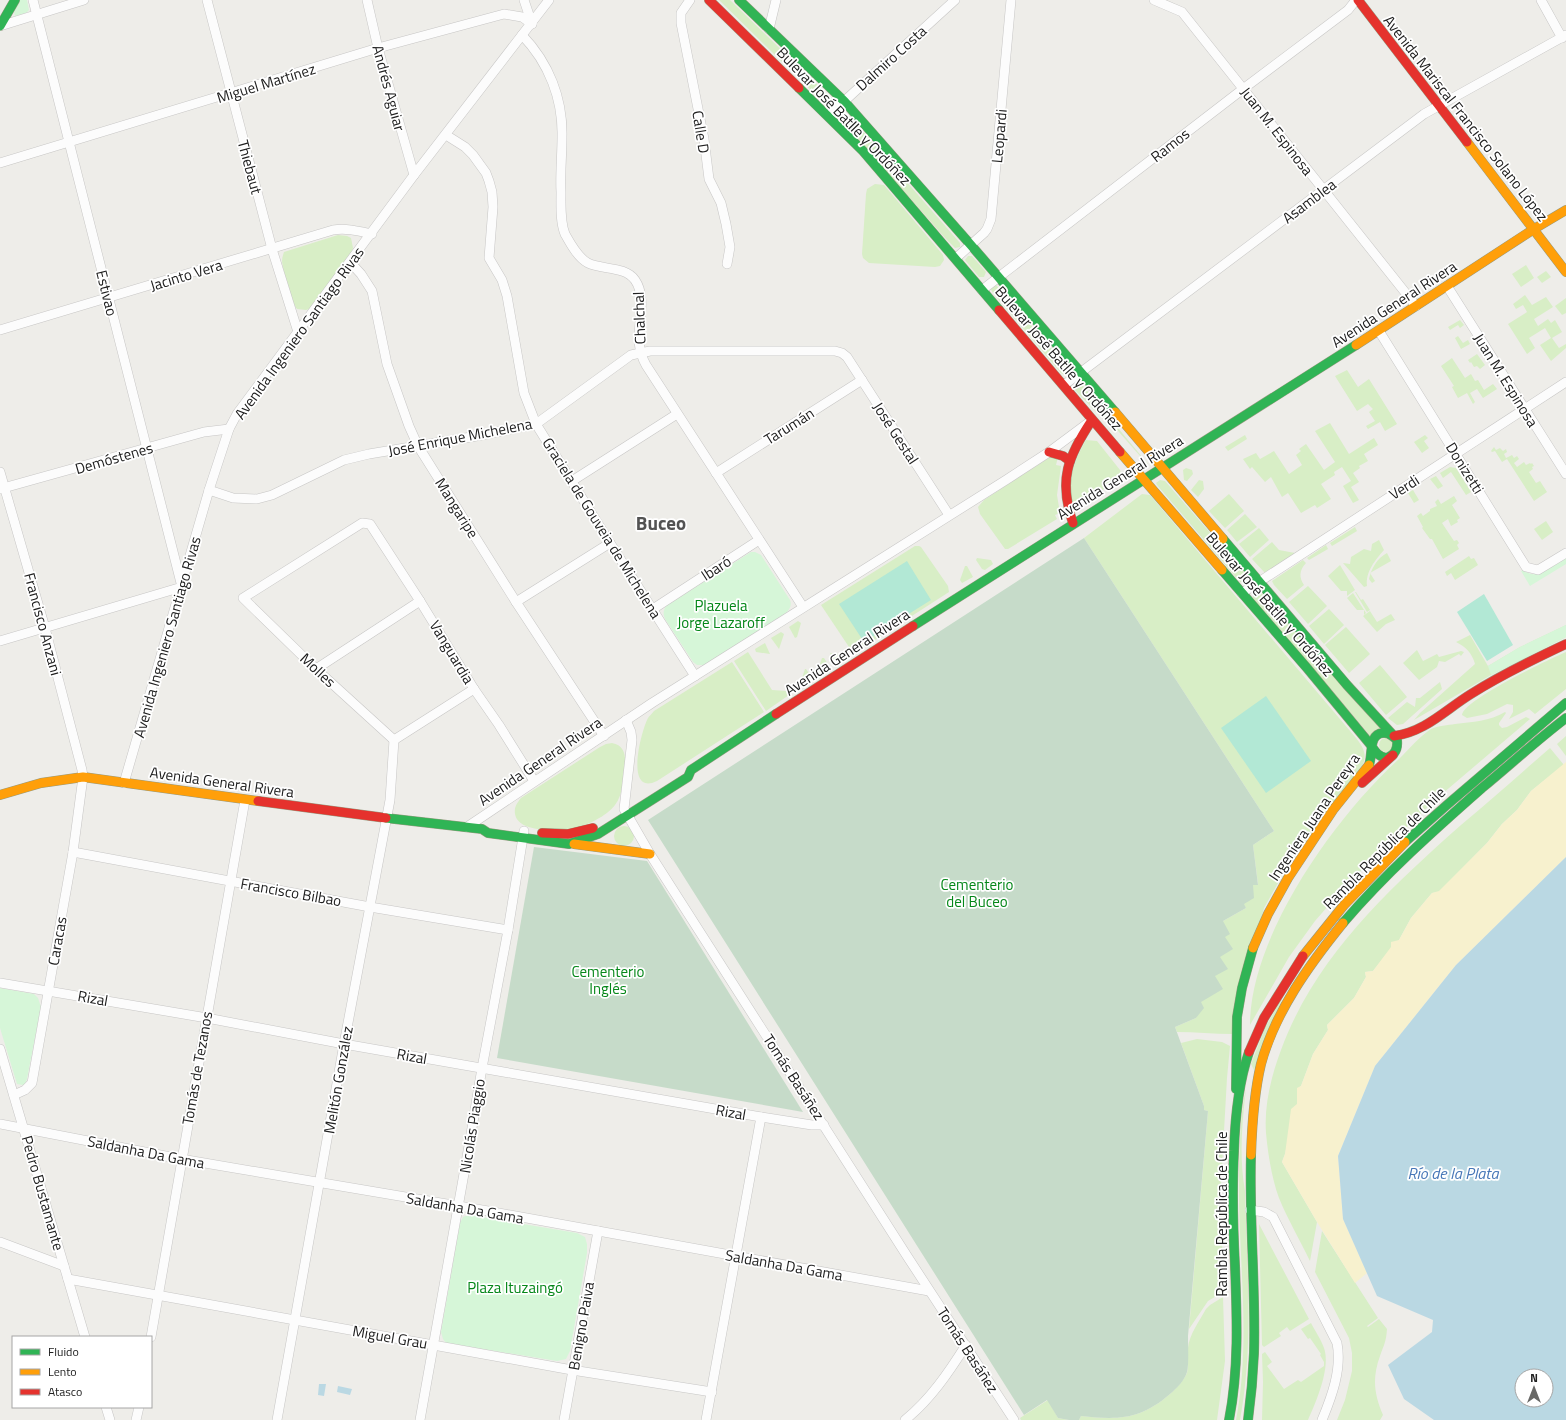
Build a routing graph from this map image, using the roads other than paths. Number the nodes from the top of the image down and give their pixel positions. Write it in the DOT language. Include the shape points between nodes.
graph roads {
  1 [pos="15,0"];
  2 [pos="33,0"];
  3 [pos="84,0"];
  4 [pos="207,0"];
  5 [pos="367,0"];
  6 [pos="524,0"];
  7 [pos="549,0"];
  8 [pos="690,0"];
  9 [pos="709,0"];
  10 [pos="739,0"];
  11 [pos="776,0"];
  12 [pos="955,0"];
  13 [pos="1011,0"];
  14 [pos="1154,0"];
  15 [pos="1172,0"];
  16 [pos="1357,0"];
  17 [pos="1541,0"];
  18 [pos="1182,12"];
  19 [pos="37,14"];
  20 [pos="532,24"];
  21 [pos="0,26"];
  22 [pos="769,29"];
  23 [pos="522,35"];
  24 [pos="1564,37"];
  25 [pos="378,48"];
  26 [pos="1243,89"];
  27 [pos="231,94"];
  28 [pos="844,101"];
  29 [pos="1439,106"];
  30 [pos="828,116"];
  31 [pos="446,135"];
  32 [pos="70,142"];
  33 [pos="0,163"];
  34 [pos="414,175"];
  35 [pos="1323,190"];
  36 [pos="1566,210"];
  37 [pos="1534,229"];
  38 [pos="372,234"];
  39 [pos="970,244"];
  40 [pos="272,250"];
  41 [pos="956,258"];
  42 [pos="350,262"];
  43 [pos="727,264"];
  44 [pos="1566,272"];
  45 [pos="999,277"];
  46 [pos="1447,286"];
  47 [pos="982,290"];
  48 [pos="108,298"];
  49 [pos="1416,306"];
  50 [pos="0,330"];
  51 [pos="1379,331"];
  52 [pos="298,332"];
  53 [pos="641,352"];
  54 [pos="842,353"];
  55 [pos="1081,372"];
  56 [pos="862,380"];
  57 [pos="1566,382"];
  58 [pos="1064,385"];
  59 [pos="1525,409"];
  60 [pos="677,414"];
  61 [pos="1092,420"];
  62 [pos="536,424"];
  63 [pos="229,429"];
  64 [pos="418,446"];
  65 [pos="147,448"];
  66 [pos="1049,452"];
  67 [pos="1456,453"];
  68 [pos="1070,461"];
  69 [pos="1163,468"];
  70 [pos="0,472"];
  71 [pos="716,473"];
  72 [pos="1566,474"];
  73 [pos="1144,479"];
  74 [pos="572,481"];
  75 [pos="2,489"];
  76 [pos="209,490"];
  77 [pos="949,515"];
  78 [pos="1073,523"];
  79 [pos="370,524"];
  80 [pos="759,540"];
  81 [pos="610,544"];
  82 [pos="1566,553"];
  83 [pos="1259,583"];
  84 [pos="182,587"];
  85 [pos="1242,593"];
  86 [pos="420,601"];
  87 [pos="516,602"];
  88 [pos="803,607"];
  89 [pos="653,609"];
  90 [pos="45,628"];
  91 [pos="0,642"];
  92 [pos="1566,644"];
  93 [pos="316,669"];
  94 [pos="696,676"];
  95 [pos="474,689"];
  96 [pos="1566,703"];
  97 [pos="1566,718"];
  98 [pos="626,720"];
  99 [pos="1393,735"];
  100 [pos="604,736"];
  101 [pos="394,740"];
  102 [pos="1373,748"];
  103 [pos="1392,755"];
  104 [pos="83,777"];
  105 [pos="534,781"];
  106 [pos="124,783"];
  107 [pos="0,795"];
  108 [pos="245,800"];
  109 [pos="626,812"];
  110 [pos="386,818"];
  111 [pos="467,827"];
  112 [pos="523,835"];
  113 [pos="569,844"];
  114 [pos="73,852"];
  115 [pos="650,854"];
  116 [pos="232,882"];
  117 [pos="370,906"];
  118 [pos="508,930"];
  119 [pos="0,983"];
  120 [pos="49,991"];
  121 [pos="206,1018"];
  122 [pos="344,1044"];
  123 [pos="0,1049"];
  124 [pos="1247,1061"];
  125 [pos="482,1068"];
  126 [pos="14,1095"];
  127 [pos="1236,1109"];
  128 [pos="761,1117"];
  129 [pos="0,1124"];
  130 [pos="824,1125"];
  131 [pos="24,1129"];
  132 [pos="181,1159"];
  133 [pos="1250,1179"];
  134 [pos="320,1183"];
  135 [pos="458,1206"];
  136 [pos="1250,1210"];
  137 [pos="598,1231"];
  138 [pos="0,1242"];
  139 [pos="735,1256"];
  140 [pos="64,1266"];
  141 [pos="68,1279"];
  142 [pos="929,1291"];
  143 [pos="158,1295"];
  144 [pos="295,1320"];
  145 [pos="85,1336"];
  146 [pos="151,1336"];
  147 [pos="434,1345"];
  148 [pos="966,1345"];
  149 [pos="572,1370"];
  150 [pos="712,1392"];
  151 [pos="106,1408"];
  152 [pos="139,1408"];
  153 [pos="110,1420"];
  154 [pos="136,1420"];
  155 [pos="277,1420"];
  156 [pos="420,1420"];
  157 [pos="564,1420"];
  158 [pos="706,1420"];
  159 [pos="905,1420"];
  160 [pos="1014,1420"];
  161 [pos="1229,1420"];
  162 [pos="1248,1420"];
  163 [pos="1322,1420"];
  1 -- 21 [label="main road"];
  2 -- 19 [label="street, Estivao"];
  3 -- 19 [label="street"];
  4 -- 27 [label="street, Thiebaut"];
  5 -- 25 [label="street, Andrés Aguiar"];
  6 -- 20 [label="street"];
  7 -- 20 [label="street, Avenida Ingeniero Santiago Rivas"];
  8 -- 43 [label="street, Calle D" via="683,9 681,23 704,139 709,179 721,203 726,224 730,247"];
  9 -- 30 [label="main road, Bulevar José Batlle y Ordóñez"];
  10 -- 22 [label="main road, Bulevar José Batlle y Ordóñez"];
  11 -- 22 [label="street"];
  12 -- 28 [label="street, Dalmiro Costa"];
  13 -- 39 [label="street, Leopardi" via="992,212 987,229"];
  14 -- 18 [label="street, Juan M. Espinosa"];
  15 -- 18 [label="street, Juan M. Espinosa"];
  16 -- 26 [label="street, Ramos" via="1348,10"];
  16 -- 29 [label="main road, Avenida Mariscal Francisco Solano López"];
  17 -- 24 [label="street"];
  18 -- 26 [label="street, Juan M. Espinosa"];
  19 -- 21 [label="street"];
  19 -- 32 [label="street, Estivao"];
  20 -- 23 [label="street, Avenida Ingeniero Santiago Rivas"];
  20 -- 25 [label="street, Miguel Martínez" via="522,16 504,14"];
  22 -- 28 [label="main road, Bulevar José Batlle y Ordóñez"];
  23 -- 31 [label="street, Avenida Ingeniero Santiago Rivas"];
  23 -- 53 [label="street, Chalchal" via="541,60 556,88 560,102 560,176 565,233 586,262 626,272 636,280 640,296"];
  24 -- 29 [label="street, Asamblea"];
  25 -- 27 [label="street, Miguel Martínez"];
  25 -- 34 [label="street, Andrés Aguiar"];
  26 -- 35 [label="street, Juan M. Espinosa"];
  26 -- 45 [label="street, Ramos"];
  27 -- 32 [label="street, Miguel Martínez"];
  27 -- 40 [label="street, Thiebaut"];
  28 -- 30 [label="street, Dalmiro Costa"];
  28 -- 39 [label="main road, Bulevar José Batlle y Ordóñez"];
  29 -- 35 [label="street, Asamblea" via="1424,114"];
  29 -- 37 [label="main road, Avenida Mariscal Francisco Solano López"];
  30 -- 41 [label="main road, Bulevar José Batlle y Ordóñez" via="863,151"];
  31 -- 34 [label="street, Avenida Ingeniero Santiago Rivas"];
  31 -- 62 [label="street, Graciela de Gouveia de Michelena" via="473,155 489,181 493,207 489,258 502,280 507,296 524,393"];
  32 -- 33 [label="street, Miguel Martínez"];
  32 -- 48 [label="street, Estivao"];
  34 -- 38 [label="street, Avenida Ingeniero Santiago Rivas"];
  35 -- 49 [label="street, Juan M. Espinosa"];
  35 -- 55 [label="street, Asamblea"];
  36 -- 37 [label="main road, Avenida General Rivera"];
  37 -- 44 [label="main road, Avenida Mariscal Francisco Solano López"];
  37 -- 46 [label="main road, Avenida General Rivera"];
  38 -- 40 [label="street, Jacinto Vera" via="340,229"];
  38 -- 42 [label="street, Avenida Ingeniero Santiago Rivas"];
  39 -- 41 [label="street, Leopardi"];
  39 -- 45 [label="main road, Bulevar José Batlle y Ordóñez"];
  40 -- 48 [label="street, Jacinto Vera"];
  40 -- 52 [label="street, Thiebaut"];
  41 -- 47 [label="main road, Bulevar José Batlle y Ordóñez"];
  42 -- 52 [label="street, Avenida Ingeniero Santiago Rivas"];
  42 -- 64 [label="street, Mangaripe" via="372,291 387,364"];
  45 -- 47 [label="street, Ramos"];
  45 -- 55 [label="main road, Bulevar José Batlle y Ordóñez"];
  46 -- 49 [label="main road, Avenida General Rivera"];
  46 -- 59 [label="street, Juan M. Espinosa"];
  47 -- 58 [label="main road, Bulevar José Batlle y Ordóñez"];
  48 -- 50 [label="street, Jacinto Vera"];
  48 -- 65 [label="street, Estivao"];
  49 -- 51 [label="main road, Avenida General Rivera"];
  51 -- 67 [label="street, Donizetti"];
  51 -- 69 [label="main road, Avenida General Rivera"];
  52 -- 63 [label="street, Avenida Ingeniero Santiago Rivas" via="237,414"];
  53 -- 54 [label="street, José Enrique Michelena" via="782,350"];
  53 -- 60 [label="street, Chalchal" via="646,365"];
  53 -- 62 [label="street, José Enrique Michelena" via="631,356"];
  54 -- 56 [label="street, José Gestal" via="848,357"];
  55 -- 58 [label="street, Asamblea"];
  55 -- 69 [label="main road, Bulevar José Batlle y Ordóñez"];
  56 -- 71 [label="street, Tarumán"];
  56 -- 77 [label="street, José Gestal"];
  57 -- 59 [label="street, Verdi"];
  58 -- 61 [label="main road, Bulevar José Batlle y Ordóñez"];
  59 -- 67 [label="street, Verdi"];
  59 -- 72 [label="street, Juan M. Espinosa"];
  60 -- 71 [label="street, Chalchal"];
  60 -- 74 [label="street"];
  61 -- 66 [label="street, Avenida General Rivera"];
  61 -- 68 [label="main road" via="1081,436"];
  61 -- 73 [label="main road, Bulevar José Batlle y Ordóñez"];
  62 -- 64 [label="street, José Enrique Michelena"];
  62 -- 74 [label="street, Graciela de Gouveia de Michelena"];
  63 -- 65 [label="street, Demóstenes" via="204,432"];
  63 -- 76 [label="street, Avenida Ingeniero Santiago Rivas"];
  64 -- 76 [label="street, José Enrique Michelena" via="344,460 272,495 257,499 233,498"];
  64 -- 87 [label="street, Mangaripe"];
  65 -- 75 [label="street, Demóstenes"];
  65 -- 84 [label="street, Estivao"];
  66 -- 68 [label="main road"];
  66 -- 77 [label="street, Avenida General Rivera"];
  67 -- 82 [label="street, Donizetti" via="1526,567 1538,570"];
  67 -- 83 [label="street, Verdi"];
  68 -- 78 [label="main road" via="1066,473 1065,498"];
  69 -- 73 [label="main road, Avenida General Rivera"];
  69 -- 83 [label="main road, Bulevar José Batlle y Ordóñez"];
  70 -- 75 [label="street, Francisco Anzani"];
  71 -- 80 [label="street, Chalchal"];
  73 -- 78 [label="main road, Avenida General Rivera"];
  73 -- 85 [label="main road, Bulevar José Batlle y Ordóñez"];
  74 -- 81 [label="street, Graciela de Gouveia de Michelena"];
  75 -- 90 [label="street, Francisco Anzani"];
  76 -- 84 [label="street, Avenida Ingeniero Santiago Rivas"];
  77 -- 88 [label="street, Avenida General Rivera"];
  78 -- 109 [label="main road, Avenida General Rivera" via="691,770 683,771"];
  79 -- 86 [label="street, Vanguardia"];
  79 -- 93 [label="street, Molles" via="362,523 243,598"];
  80 -- 88 [label="street, Chalchal"];
  80 -- 89 [label="street, Ibaró"];
  81 -- 87 [label="street"];
  81 -- 89 [label="street, Graciela de Gouveia de Michelena"];
  83 -- 85 [label="street, Verdi"];
  83 -- 99 [label="main road, Bulevar José Batlle y Ordóñez" via="1366,708"];
  84 -- 90 [label="street"];
  84 -- 106 [label="street, Avenida Ingeniero Santiago Rivas"];
  85 -- 102 [label="main road, Bulevar José Batlle y Ordóñez"];
  86 -- 93 [label="street"];
  86 -- 95 [label="street, Vanguardia"];
  87 -- 100 [label="street, Mangaripe"];
  88 -- 94 [label="street, Avenida General Rivera"];
  89 -- 94 [label="street, Graciela de Gouveia de Michelena"];
  90 -- 91 [label="street"];
  90 -- 104 [label="street, Francisco Anzani"];
  92 -- 99 [label="main road, Ingeniera Juana Pereyra" via="1470,695 1420,729 1409,734"];
  93 -- 101 [label="street, Molles"];
  94 -- 98 [label="street, Avenida General Rivera"];
  95 -- 101 [label="street"];
  95 -- 105 [label="street, Vanguardia"];
  96 -- 124 [label="main road, Rambla República de Chile" via="1443,808 1352,897 1290,975 1256,1034"];
  97 -- 133 [label="main road, Rambla República de Chile" via="1411,852 1342,924 1311,964 1278,1022 1261,1064 1256,1094"];
  98 -- 100 [label="street, Avenida General Rivera"];
  98 -- 109 [label="street" via="632,740"];
  99 -- 102 [label="main road, Ingeniera Juana Pereyra" via="1386,732 1377,735"];
  99 -- 103 [label="main road" via="1398,747"];
  100 -- 105 [label="street, Avenida General Rivera"];
  101 -- 110 [label="street, Melitón González" via="390,800"];
  102 -- 103 [label="main road, Ingeniera Juana Pereyra" via="1382,758"];
  102 -- 127 [label="main road, Ingeniera Juana Pereyra" via="1370,764 1344,795 1288,877 1268,913 1252,951 1236,1025"];
  103 -- 124 [label="main road, Ingeniera Juana Pereyra" via="1348,799 1293,881 1266,932 1257,952 1243,1012 1241,1040"];
  104 -- 106 [label="main road, Avenida General Rivera"];
  104 -- 107 [label="main road, Avenida General Rivera" via="42,782"];
  104 -- 114 [label="street, Caracas"];
  105 -- 111 [label="street, Avenida General Rivera"];
  106 -- 108 [label="main road, Avenida General Rivera"];
  108 -- 110 [label="main road, Avenida General Rivera"];
  108 -- 116 [label="street, Tomás de Tezanos"];
  109 -- 112 [label="main road, Avenida General Rivera" via="581,832"];
  109 -- 113 [label="main road, Avenida General Rivera" via="598,834"];
  109 -- 115 [label="street, Tomás Basáñez"];
  110 -- 111 [label="main road, Avenida General Rivera"];
  110 -- 117 [label="street, Melitón González"];
  111 -- 112 [label="main road, Avenida General Rivera" via="482,829 490,826"];
  112 -- 113 [label="main road, Avenida General Rivera"];
  112 -- 118 [label="street, Nicolás Piaggio"];
  113 -- 115 [label="main road"];
  114 -- 116 [label="street, Francisco Bilbao"];
  114 -- 120 [label="street, Caracas"];
  115 -- 130 [label="street, Tomás Basáñez"];
  116 -- 117 [label="street, Francisco Bilbao"];
  116 -- 121 [label="street, Tomás de Tezanos"];
  117 -- 118 [label="street, Francisco Bilbao"];
  117 -- 122 [label="street, Melitón González"];
  118 -- 125 [label="street, Nicolás Piaggio"];
  119 -- 120 [label="street, Rizal"];
  120 -- 121 [label="street, Rizal"];
  120 -- 126 [label="street, Caracas" via="32,1083"];
  121 -- 122 [label="street, Rizal"];
  121 -- 132 [label="street, Tomás de Tezanos"];
  122 -- 125 [label="street, Rizal"];
  122 -- 134 [label="street, Melitón González"];
  123 -- 126 [label="street, Pedro Bustamante"];
  124 -- 127 [label="main road, Rambla República de Chile"];
  124 -- 133 [label="main road, Ingeniera Juana Pereyra" via="1251,1075 1243,1146"];
  125 -- 128 [label="street, Rizal"];
  125 -- 135 [label="street, Nicolás Piaggio"];
  126 -- 131 [label="street, Pedro Bustamante"];
  127 -- 161 [label="main road, Rambla República de Chile" via="1232,1176 1237,1367"];
  128 -- 130 [label="street, Rizal"];
  128 -- 139 [label="street"];
  129 -- 131 [label="street, Saldanha Da Gama"];
  130 -- 142 [label="street, Tomás Basáñez"];
  131 -- 132 [label="street, Saldanha Da Gama"];
  131 -- 140 [label="street, Pedro Bustamante"];
  132 -- 134 [label="street, Saldanha Da Gama"];
  132 -- 143 [label="street, Tomás de Tezanos"];
  133 -- 136 [label="main road, Rambla República de Chile"];
  134 -- 135 [label="street, Saldanha Da Gama"];
  134 -- 144 [label="street, Melitón González"];
  135 -- 137 [label="street, Saldanha Da Gama"];
  135 -- 147 [label="street, Nicolás Piaggio"];
  136 -- 162 [label="main road, Rambla República de Chile" via="1254,1354"];
  136 -- 163 [label="street, Rambla República de Chile" via="1264,1212 1273,1217 1337,1343 1336,1381"];
  137 -- 139 [label="street, Saldanha Da Gama"];
  137 -- 149 [label="street, Benigno Paiva"];
  138 -- 140 [label="street"];
  139 -- 142 [label="street, Saldanha Da Gama"];
  139 -- 150 [label="street"];
  140 -- 141 [label="street, Pedro Bustamante"];
  141 -- 143 [label="street, Miguel Grau"];
  141 -- 145 [label="street, Pedro Bustamante"];
  142 -- 148 [label="street, Tomás Basáñez"];
  143 -- 144 [label="street, Miguel Grau"];
  143 -- 146 [label="street, Tomás de Tezanos"];
  144 -- 147 [label="street, Miguel Grau"];
  144 -- 155 [label="street, Melitón González"];
  147 -- 149 [label="street, Miguel Grau"];
  147 -- 156 [label="street, Nicolás Piaggio"];
  148 -- 159 [label="street" via="944,1379"];
  148 -- 160 [label="street, Tomás Basáñez"];
  149 -- 150 [label="street, Miguel Grau"];
  149 -- 157 [label="street, Benigno Paiva"];
  150 -- 158 [label="street"];
  151 -- 153 [label="street"];
  152 -- 154 [label="street"];
}
